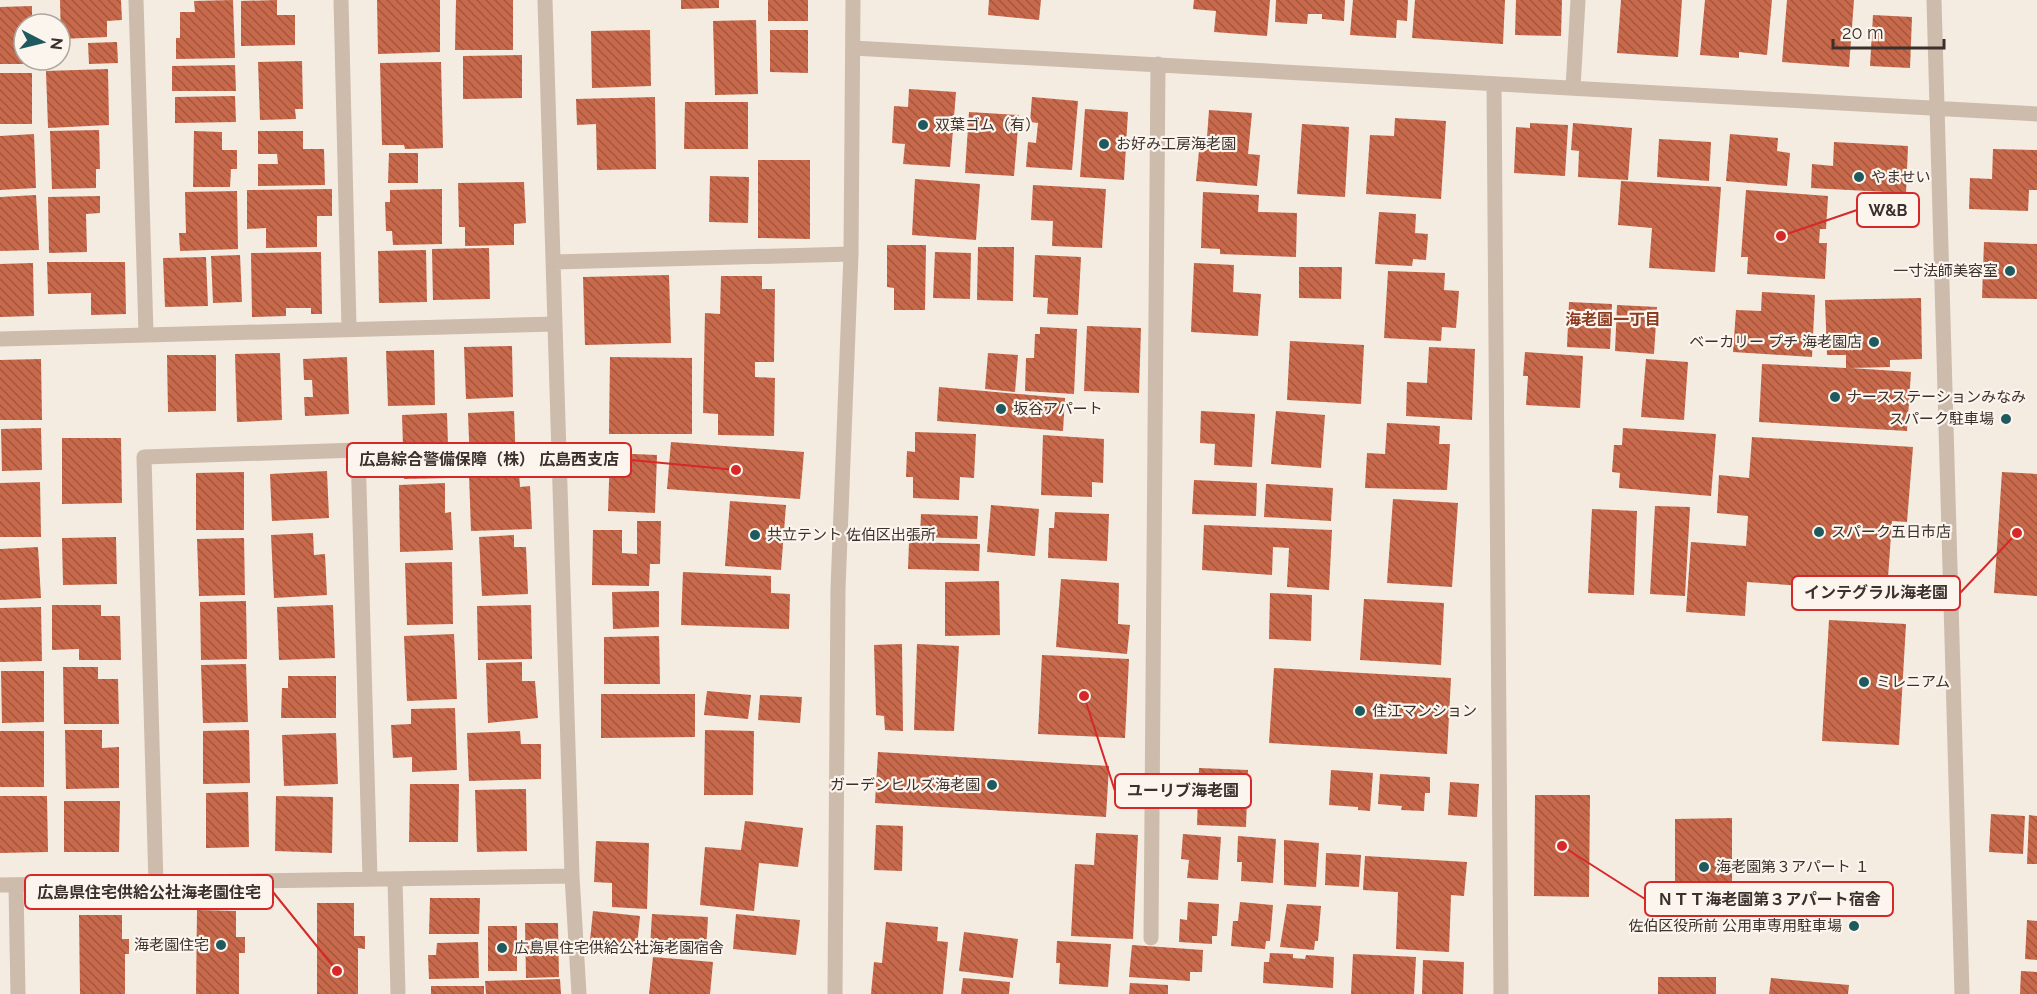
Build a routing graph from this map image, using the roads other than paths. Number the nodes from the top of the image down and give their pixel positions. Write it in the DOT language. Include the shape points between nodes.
graph roads {
  1 [pos="136,0"];
  2 [pos="341,0"];
  3 [pos="545,0"];
  4 [pos="853,0"];
  5 [pos="1578,0"];
  6 [pos="1934,0"];
  7 [pos="853,48"];
  8 [pos="1158,64"];
  9 [pos="1494,84"];
  10 [pos="1573,88"];
  11 [pos="1938,110"];
  12 [pos="2037,114"];
  13 [pos="851,254"];
  14 [pos="554,262"];
  15 [pos="555,324"];
  16 [pos="349,327"];
  17 [pos="147,333"];
  18 [pos="0,339"];
  19 [pos="572,876"];
  20 [pos="370,879"];
  21 [pos="396,879"];
  22 [pos="156,884"];
  23 [pos="0,885"];
  24 [pos="16,886"];
  25 [pos="1151,938"];
  26 [pos="18,994"];
  27 [pos="398,994"];
  28 [pos="579,994"];
  29 [pos="835,994"];
  30 [pos="1501,994"];
  31 [pos="1962,994"];
  1 -- 17 [label="street"];
  2 -- 16 [label="street"];
  3 -- 14 [label="street"];
  4 -- 7 [label="street"];
  5 -- 10 [label="street"];
  6 -- 11 [label="street"];
  7 -- 8 [label="street"];
  7 -- 13 [label="street"];
  8 -- 9 [label="street"];
  8 -- 25 [label="street"];
  9 -- 10 [label="street"];
  9 -- 30 [label="street"];
  10 -- 11 [label="street"];
  11 -- 12 [label="street"];
  11 -- 31 [label="street"];
  13 -- 14 [label="street"];
  13 -- 29 [label="street" via="838,589"];
  14 -- 15 [label="street"];
  15 -- 16 [label="street"];
  15 -- 19 [label="street"];
  16 -- 17 [label="street"];
  17 -- 18 [label="street"];
  19 -- 21 [label="street"];
  19 -- 28 [label="street"];
  20 -- 21 [label="street"];
  20 -- 22 [label="street"];
  20 -- 22 [label="street" via="357,450 144,456"];
  21 -- 27 [label="street"];
  22 -- 24 [label="street"];
  23 -- 24 [label="street"];
  24 -- 26 [label="street"];
}
